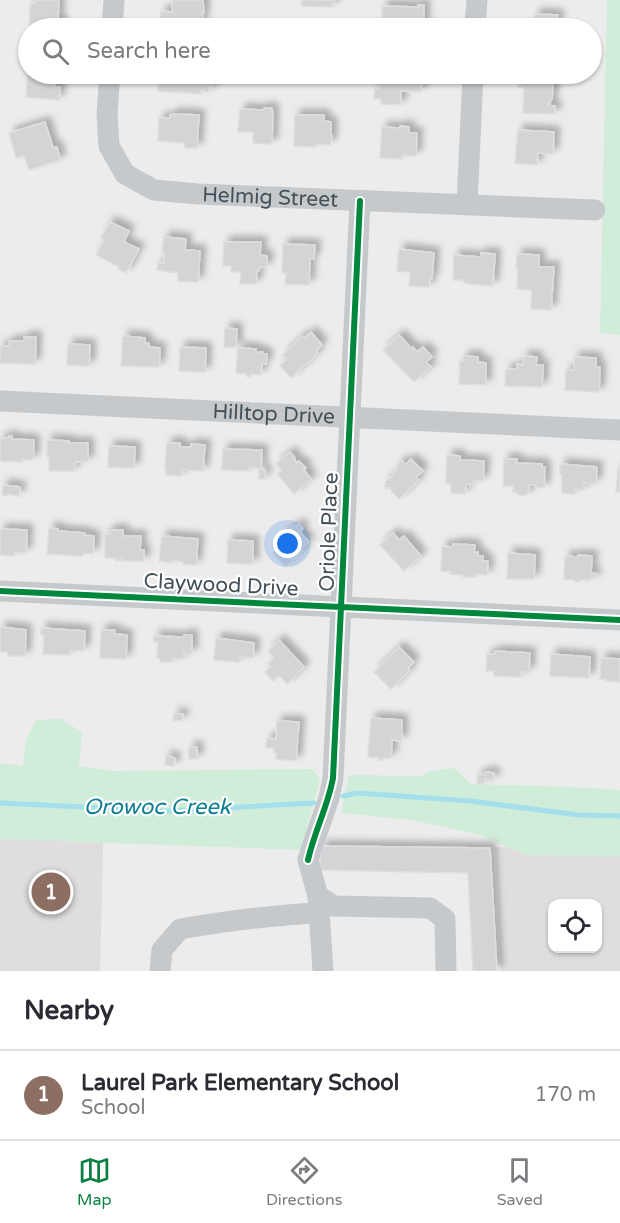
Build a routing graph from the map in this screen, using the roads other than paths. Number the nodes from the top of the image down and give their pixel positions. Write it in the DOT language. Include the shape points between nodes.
graph roads {
  1 [pos="114,0"];
  2 [pos="477,0"];
  3 [pos="113,18"];
  4 [pos="476,18"];
  5 [pos="109,84"];
  6 [pos="473,84"];
  7 [pos="360,201"];
  8 [pos="467,205"];
  9 [pos="595,210"];
  10 [pos="0,400"];
  11 [pos="350,417"];
  12 [pos="620,430"];
  13 [pos="0,591"];
  14 [pos="342,607"];
  15 [pos="620,620"];
  16 [pos="319,904"];
  17 [pos="160,971"];
  18 [pos="324,971"];
  19 [pos="446,971"];
  1 -- 3 [label="street"];
  2 -- 4 [label="street"];
  5 -- 7 [label="street, Helmig Street" via="109,146 125,174 154,190"];
  6 -- 8 [label="street"];
  7 -- 8 [label="street, Helmig Street"];
  7 -- 11 [label="street, Oriole Place"];
  8 -- 9 [label="street, Helmig Street"];
  10 -- 11 [label="street, Hilltop Drive"];
  11 -- 12 [label="street, Hilltop Drive"];
  11 -- 14 [label="street, Oriole Place"];
  13 -- 14 [label="street, Claywood Drive"];
  14 -- 15 [label="street, Claywood Drive"];
  14 -- 16 [label="street, Oriole Place" via="333,778 309,860"];
  16 -- 17 [label="street" via="180,929 162,950"];
  16 -- 18 [label="street"];
  16 -- 19 [label="street" via="430,908 445,919"];
}
